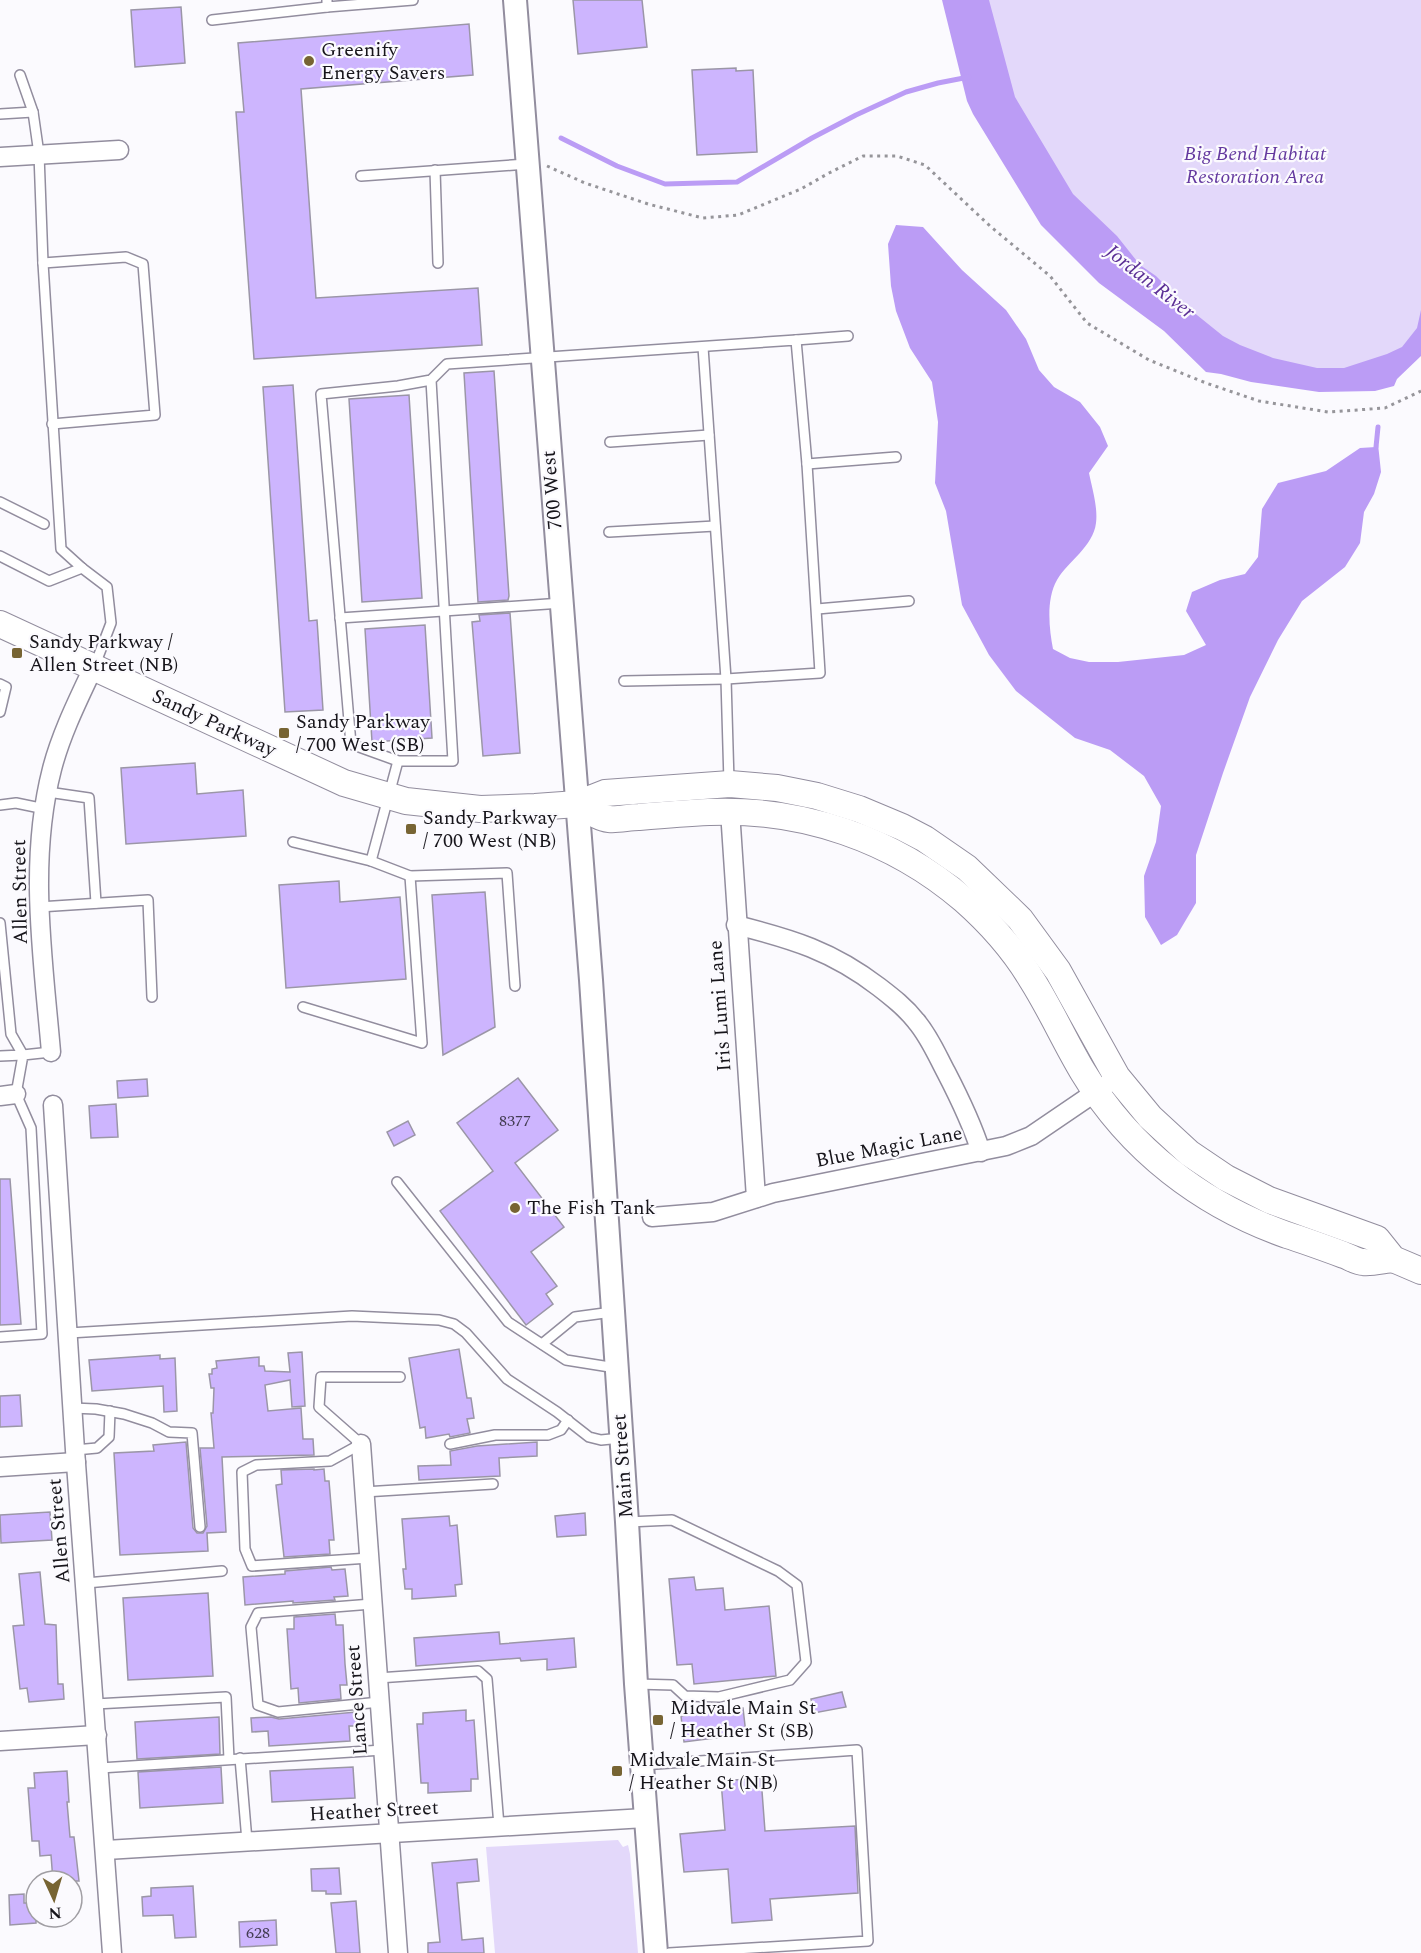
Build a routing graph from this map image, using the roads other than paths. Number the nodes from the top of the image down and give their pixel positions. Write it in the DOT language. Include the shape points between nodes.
graph roads {
  1 [pos="413,0"];
  2 [pos="515,0"];
  3 [pos="327,3"];
  4 [pos="212,20"];
  5 [pos="20,75"];
  6 [pos="33,111"];
  7 [pos="0,114"];
  8 [pos="119,150"];
  9 [pos="39,154"];
  10 [pos="0,157"];
  11 [pos="527,164"];
  12 [pos="435,170"];
  13 [pos="361,176"];
  14 [pos="43,263"];
  15 [pos="438,263"];
  16 [pos="848,336"];
  17 [pos="796,340"];
  18 [pos="703,347"];
  19 [pos="542,358"];
  20 [pos="431,380"];
  21 [pos="52,424"];
  22 [pos="709,435"];
  23 [pos="610,442"];
  24 [pos="896,458"];
  25 [pos="807,464"];
  26 [pos="0,502"];
  27 [pos="44,524"];
  28 [pos="716,526"];
  29 [pos="609,532"];
  30 [pos="0,556"];
  31 [pos="82,568"];
  32 [pos="909,601"];
  33 [pos="561,603"];
  34 [pos="817,609"];
  35 [pos="445,611"];
  36 [pos="340,618"];
  37 [pos="0,624"];
  38 [pos="93,668"];
  39 [pos="726,679"];
  40 [pos="624,681"];
  41 [pos="0,684"];
  42 [pos="0,712"];
  43 [pos="398,761"];
  44 [pos="730,784"];
  45 [pos="388,796"];
  46 [pos="46,801"];
  47 [pos="577,804"];
  48 [pos="0,805"];
  49 [pos="730,812"];
  50 [pos="293,842"];
  51 [pos="371,861"];
  52 [pos="410,876"];
  53 [pos="96,903"];
  54 [pos="39,907"];
  55 [pos="0,923"];
  56 [pos="736,926"];
  57 [pos="591,980"];
  58 [pos="515,986"];
  59 [pos="152,997"];
  60 [pos="303,1007"];
  61 [pos="51,1052"];
  62 [pos="23,1055"];
  63 [pos="0,1056"];
  64 [pos="1117,1077"];
  65 [pos="1096,1092"];
  66 [pos="8,1095"];
  67 [pos="53,1106"];
  68 [pos="981,1152"];
  69 [pos="397,1182"];
  70 [pos="756,1198"];
  71 [pos="652,1217"];
  72 [pos="1393,1259"];
  73 [pos="1421,1272"];
  74 [pos="612,1312"];
  75 [pos="69,1333"];
  76 [pos="0,1337"];
  77 [pos="542,1344"];
  78 [pos="616,1368"];
  79 [pos="400,1377"];
  80 [pos="72,1408"];
  81 [pos="110,1412"];
  82 [pos="568,1420"];
  83 [pos="621,1438"];
  84 [pos="361,1444"];
  85 [pos="450,1444"];
  86 [pos="76,1456"];
  87 [pos="0,1467"];
  88 [pos="493,1484"];
  89 [pos="364,1492"];
  90 [pos="627,1522"];
  91 [pos="200,1527"];
  92 [pos="369,1558"];
  93 [pos="222,1571"];
  94 [pos="86,1583"];
  95 [pos="372,1604"];
  96 [pos="378,1678"];
  97 [pos="636,1684"];
  98 [pos="380,1702"];
  99 [pos="95,1704"];
  100 [pos="97,1735"];
  101 [pos="0,1741"];
  102 [pos="383,1750"];
  103 [pos="240,1758"];
  104 [pos="229,1759"];
  105 [pos="642,1765"];
  106 [pos="100,1768"];
  107 [pos="645,1818"];
  108 [pos="499,1826"];
  109 [pos="390,1833"];
  110 [pos="247,1841"];
  111 [pos="106,1850"];
  112 [pos="112,1953"];
  113 [pos="399,1953"];
  114 [pos="656,1953"];
  115 [pos="669,1953"];
  1 -- 3 [label="lane"];
  2 -- 11 [label="street, 700 West"];
  3 -- 4 [label="lane"];
  5 -- 6 [label="lane"];
  6 -- 7 [label="lane"];
  6 -- 9 [label="lane"];
  8 -- 9 [label="street"];
  9 -- 10 [label="street"];
  9 -- 14 [label="lane"];
  11 -- 12 [label="lane"];
  11 -- 19 [label="street, 700 West"];
  12 -- 13 [label="lane"];
  12 -- 15 [label="lane"];
  14 -- 21 [label="lane"];
  14 -- 21 [label="lane" via="126,257 142,264 155,416"];
  16 -- 17 [label="lane"];
  17 -- 18 [label="lane"];
  17 -- 25 [label="lane"];
  18 -- 19 [label="lane"];
  18 -- 22 [label="lane"];
  19 -- 20 [label="lane" via="447,364"];
  19 -- 33 [label="street, 700 West"];
  20 -- 35 [label="lane"];
  20 -- 36 [label="lane" via="321,394"];
  21 -- 31 [label="lane" via="61,549"];
  22 -- 23 [label="lane"];
  22 -- 28 [label="lane"];
  24 -- 25 [label="lane"];
  25 -- 34 [label="lane"];
  26 -- 27 [label="lane"];
  28 -- 29 [label="lane"];
  28 -- 39 [label="lane"];
  30 -- 31 [label="lane" via="49,581"];
  31 -- 38 [label="lane" via="108,587 111,623"];
  32 -- 34 [label="lane"];
  33 -- 35 [label="lane"];
  33 -- 47 [label="street, 700 West"];
  34 -- 39 [label="lane" via="820,673"];
  35 -- 36 [label="lane"];
  35 -- 43 [label="lane" via="453,761"];
  36 -- 43 [label="lane" via="351,744"];
  37 -- 38 [label="main road, Sandy Parkway"];
  38 -- 45 [label="main road, Sandy Parkway" via="344,783"];
  38 -- 46 [label="street, Allen Street" via="59,748"];
  39 -- 40 [label="lane"];
  39 -- 44 [label="lane"];
  41 -- 42 [label="lane" via="6,687"];
  43 -- 45 [label="lane"];
  44 -- 47 [label="main road" via="605,792"];
  44 -- 64 [label="main road" via="797,791 837,801 902,827 967,868 1012,910 1047,953"];
  45 -- 47 [label="main road, Sandy Parkway" via="480,809"];
  45 -- 51 [label="lane"];
  46 -- 48 [label="lane"];
  46 -- 53 [label="lane" via="89,798"];
  46 -- 54 [label="street, Allen Street" via="40,841"];
  47 -- 49 [label="main road" via="607,819"];
  47 -- 57 [label="street, 700 West"];
  49 -- 56 [label="street, Iris Lumi Lane"];
  49 -- 65 [label="main road" via="772,814 846,832 897,854 944,883 984,918 1018,959"];
  50 -- 51 [label="lane"];
  51 -- 52 [label="lane"];
  52 -- 58 [label="lane" via="507,873"];
  52 -- 60 [label="lane" via="422,1043"];
  53 -- 54 [label="lane"];
  53 -- 59 [label="lane" via="148,900"];
  54 -- 61 [label="street, Allen Street"];
  55 -- 62 [label="lane" via="10,1034"];
  56 -- 68 [label="street" via="793,940 832,956 896,1000 927,1036 968,1113"];
  56 -- 70 [label="street, Iris Lumi Lane"];
  57 -- 74 [label="street, Main Street"];
  61 -- 62 [label="lane"];
  62 -- 63 [label="lane"];
  62 -- 66 [label="lane"];
  64 -- 65 [label="street, Blue Magic Lane"];
  64 -- 72 [label="main road" via="1162,1129 1207,1166 1269,1200 1377,1239"];
  65 -- 68 [label="street, Blue Magic Lane" via="1031,1136"];
  65 -- 72 [label="main road" via="1153,1157 1216,1203 1255,1222 1362,1262"];
  66 -- 76 [label="lane" via="31,1128 42,1334"];
  67 -- 75 [label="street, Allen Street"];
  68 -- 70 [label="street, Blue Magic Lane"];
  69 -- 77 [label="lane" via="508,1322"];
  70 -- 71 [label="street, Blue Magic Lane" via="713,1212"];
  72 -- 73 [label="main road"];
  74 -- 77 [label="lane" via="575,1317"];
  74 -- 78 [label="street, Main Street"];
  75 -- 80 [label="street, Allen Street"];
  75 -- 82 [label="lane" via="352,1316 439,1320 466,1333 507,1379"];
  77 -- 78 [label="lane" via="566,1360"];
  78 -- 83 [label="street, Main Street"];
  79 -- 84 [label="lane" via="321,1377 319,1407"];
  80 -- 81 [label="lane"];
  80 -- 86 [label="street, Allen Street"];
  81 -- 86 [label="lane" via="109,1437 97,1448"];
  81 -- 91 [label="lane" via="169,1432 192,1433"];
  82 -- 83 [label="lane" via="589,1437"];
  82 -- 85 [label="lane" via="561,1430 548,1436 495,1435"];
  83 -- 90 [label="street, Main Street"];
  84 -- 89 [label="street, Lance Street"];
  84 -- 92 [label="lane" via="330,1461 256,1466 242,1472 245,1549 252,1566"];
  86 -- 87 [label="street"];
  86 -- 94 [label="street, Allen Street"];
  88 -- 89 [label="lane"];
  89 -- 92 [label="street, Lance Street"];
  90 -- 97 [label="street, Main Street"];
  90 -- 97 [label="lane" via="672,1520 778,1571 797,1585 806,1662 790,1680 718,1697 685,1696 672,1685"];
  92 -- 95 [label="street, Lance Street"];
  93 -- 94 [label="lane"];
  94 -- 99 [label="street, Allen Street"];
  95 -- 96 [label="street, Lance Street"];
  95 -- 98 [label="lane" via="258,1613 251,1627 258,1705 278,1712"];
  96 -- 98 [label="street, Lance Street"];
  96 -- 108 [label="lane" via="478,1671 487,1679"];
  97 -- 105 [label="street, Main Street"];
  98 -- 102 [label="street, Lance Street"];
  99 -- 100 [label="street, Allen Street"];
  99 -- 104 [label="lane" via="226,1697"];
  100 -- 101 [label="street"];
  100 -- 106 [label="street, Allen Street"];
  102 -- 103 [label="lane"];
  102 -- 109 [label="street, Lance Street"];
  103 -- 104 [label="lane"];
  103 -- 110 [label="lane"];
  104 -- 106 [label="lane"];
  105 -- 107 [label="street, Main Street"];
  105 -- 115 [label="lane" via="857,1750 868,1941"];
  106 -- 111 [label="street, Allen Street"];
  107 -- 108 [label="street, Heather Street"];
  107 -- 114 [label="street, Main Street"];
  108 -- 109 [label="street, Heather Street"];
  109 -- 110 [label="street, Heather Street"];
  109 -- 113 [label="street, Lance Street"];
  110 -- 111 [label="street, Heather Street"];
  111 -- 112 [label="street, Allen Street"];
}
